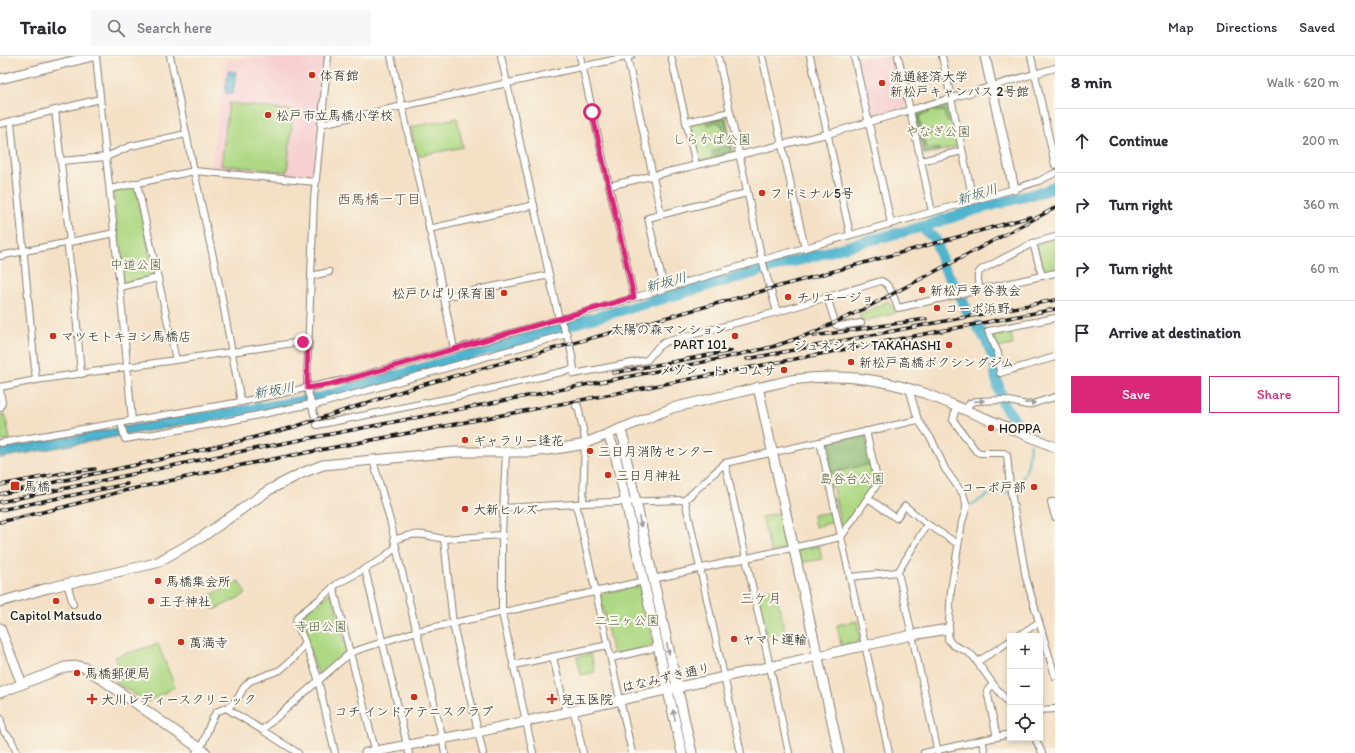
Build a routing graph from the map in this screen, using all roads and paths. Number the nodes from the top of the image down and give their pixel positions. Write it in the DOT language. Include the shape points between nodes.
graph roads {
  1 [pos="95,56"];
  2 [pos="170,56"];
  3 [pos="328,56"];
  4 [pos="390,56"];
  5 [pos="501,56"];
  6 [pos="580,56"];
  7 [pos="628,56"];
  8 [pos="671,56"];
  9 [pos="718,56"];
  10 [pos="762,56"];
  11 [pos="810,56"];
  12 [pos="854,56"];
  13 [pos="898,56"];
  14 [pos="942,56"];
  15 [pos="985,56"];
  16 [pos="1031,56"];
  17 [pos="582,67"];
  18 [pos="1055,68"];
  19 [pos="1035,74"];
  20 [pos="0,79"];
  21 [pos="507,83"];
  22 [pos="992,87"];
  23 [pos="951,98"];
  24 [pos="100,99"];
  25 [pos="402,106"];
  26 [pos="55,110"];
  27 [pos="910,110"];
  28 [pos="730,112"];
  29 [pos="11,122"];
  30 [pos="686,122"];
  31 [pos="868,123"];
  32 [pos="0,124"];
  33 [pos="321,124"];
  34 [pos="186,134"];
  35 [pos="827,134"];
  36 [pos="782,145"];
  37 [pos="962,151"];
  38 [pos="739,155"];
  39 [pos="106,157"];
  40 [pos="921,160"];
  41 [pos="61,161"];
  42 [pos="696,165"];
  43 [pos="1055,165"];
  44 [pos="194,171"];
  45 [pos="1055,173"];
  46 [pos="653,175"];
  47 [pos="316,182"];
  48 [pos="137,183"];
  49 [pos="609,186"];
  50 [pos="110,189"];
  51 [pos="1014,189"];
  52 [pos="747,193"];
  53 [pos="974,200"];
  54 [pos="534,205"];
  55 [pos="932,212"];
  56 [pos="662,214"];
  57 [pos="891,223"];
  58 [pos="429,229"];
  59 [pos="115,233"];
  60 [pos="850,234"];
  61 [pos="1055,236"];
  62 [pos="69,242"];
  63 [pos="1032,243"];
  64 [pos="805,248"];
  65 [pos="23,252"];
  66 [pos="0,256"];
  67 [pos="762,260"];
  68 [pos="329,272"];
  69 [pos="1055,273"];
  70 [pos="549,275"];
  71 [pos="311,276"];
  72 [pos="1042,276"];
  73 [pos="158,278"];
  74 [pos="120,287"];
  75 [pos="664,288"];
  76 [pos="980,290"];
  77 [pos="444,297"];
  78 [pos="634,297"];
  79 [pos="827,297"];
  80 [pos="777,312"];
  81 [pos="1055,318"];
  82 [pos="560,319"];
  83 [pos="861,323"];
  84 [pos="567,334"];
  85 [pos="308,341"];
  86 [pos="454,349"];
  87 [pos="231,352"];
  88 [pos="1055,357"];
  89 [pos="176,360"];
  90 [pos="127,367"];
  91 [pos="574,369"];
  92 [pos="81,374"];
  93 [pos="36,380"];
  94 [pos="758,387"];
  95 [pos="0,388"];
  96 [pos="909,388"];
  97 [pos="308,390"];
  98 [pos="1055,397"];
  99 [pos="241,402"];
  100 [pos="311,405"];
  101 [pos="576,406"];
  102 [pos="956,406"];
  103 [pos="0,408"];
  104 [pos="966,410"];
  105 [pos="918,420"];
  106 [pos="132,421"];
  107 [pos="121,423"];
  108 [pos="620,429"];
  109 [pos="866,431"];
  110 [pos="608,435"];
  111 [pos="820,442"];
  112 [pos="585,443"];
  113 [pos="0,444"];
  114 [pos="1055,447"];
  115 [pos="506,452"];
  116 [pos="772,452"];
  117 [pos="374,460"];
  118 [pos="725,463"];
  119 [pos="868,498"];
  120 [pos="684,500"];
  121 [pos="626,502"];
  122 [pos="636,502"];
  123 [pos="1055,502"];
  124 [pos="580,504"];
  125 [pos="502,508"];
  126 [pos="1055,517"];
  127 [pos="927,524"];
  128 [pos="502,535"];
  129 [pos="841,538"];
  130 [pos="444,539"];
  131 [pos="394,540"];
  132 [pos="958,544"];
  133 [pos="396,547"];
  134 [pos="794,549"];
  135 [pos="746,559"];
  136 [pos="365,569"];
  137 [pos="701,569"];
  138 [pos="898,572"];
  139 [pos="850,577"];
  140 [pos="648,580"];
  141 [pos="67,583"];
  142 [pos="333,587"];
  143 [pos="596,592"];
  144 [pos="0,602"];
  145 [pos="73,604"];
  146 [pos="502,613"];
  147 [pos="1039,622"];
  148 [pos="453,624"];
  149 [pos="0,628"];
  150 [pos="948,629"];
  151 [pos="417,631"];
  152 [pos="1022,633"];
  153 [pos="912,636"];
  154 [pos="382,642"];
  155 [pos="305,644"];
  156 [pos="1007,644"];
  157 [pos="608,645"];
  158 [pos="865,646"];
  159 [pos="659,647"];
  160 [pos="350,653"];
  161 [pos="553,657"];
  162 [pos="817,657"];
  163 [pos="611,658"];
  164 [pos="977,662"];
  165 [pos="514,665"];
  166 [pos="770,668"];
  167 [pos="1055,676"];
  168 [pos="724,677"];
  169 [pos="318,682"];
  170 [pos="22,684"];
  171 [pos="993,684"];
  172 [pos="673,690"];
  173 [pos="0,693"];
  174 [pos="620,700"];
  175 [pos="1007,701"];
  176 [pos="226,708"];
  177 [pos="1055,709"];
  178 [pos="1043,710"];
  179 [pos="570,712"];
  180 [pos="0,718"];
  181 [pos="526,721"];
  182 [pos="262,730"];
  183 [pos="478,732"];
  184 [pos="1007,735"];
  185 [pos="997,737"];
  186 [pos="442,740"];
  187 [pos="982,740"];
  188 [pos="1036,741"];
  189 [pos="408,749"];
  190 [pos="200,751"];
  191 [pos="938,751"];
  192 [pos="372,752"];
  193 [pos="17,753"];
  194 [pos="298,753"];
  195 [pos="335,753"];
  196 [pos="445,753"];
  197 [pos="483,753"];
  198 [pos="533,753"];
  199 [pos="583,753"];
  200 [pos="632,753"];
  201 [pos="682,753"];
  202 [pos="692,753"];
  203 [pos="741,753"];
  204 [pos="789,753"];
  205 [pos="839,753"];
  206 [pos="889,753"];
  207 [pos="924,753"];
  208 [pos="985,753"];
  209 [pos="1042,753"];
  1 -- 20 [label="street"];
  1 -- 24 [label="street"];
  2 -- 34 [label="street"];
  3 -- 33 [label="street"];
  4 -- 25 [label="street"];
  5 -- 21 [label="street"];
  6 -- 17 [label="street"];
  7 -- 17 [label="street"];
  7 -- 46 [label="street"];
  8 -- 30 [label="street"];
  9 -- 28 [label="street"];
  10 -- 36 [label="street"];
  11 -- 35 [label="street"];
  12 -- 31 [label="street"];
  13 -- 27 [label="street"];
  14 -- 23 [label="street"];
  15 -- 22 [label="street"];
  16 -- 19 [label="street"];
  17 -- 21 [label="street"];
  17 -- 49 [label="street"];
  18 -- 19 [label="street"];
  19 -- 22 [label="street"];
  19 -- 43 [label="street"];
  21 -- 25 [label="street"];
  21 -- 54 [label="street"];
  22 -- 23 [label="street"];
  22 -- 51 [label="street"];
  23 -- 27 [label="street"];
  23 -- 37 [label="street"];
  24 -- 26 [label="street"];
  24 -- 39 [label="street"];
  25 -- 33 [label="street"];
  25 -- 58 [label="street"];
  26 -- 29 [label="street"];
  26 -- 41 [label="street"];
  27 -- 31 [label="street"];
  27 -- 40 [label="street"];
  28 -- 30 [label="street"];
  28 -- 38 [label="street"];
  29 -- 32 [label="street"];
  29 -- 65 [label="street"];
  30 -- 42 [label="street"];
  31 -- 35 [label="street"];
  31 -- 57 [label="street"];
  33 -- 47 [label="street"];
  34 -- 39 [label="street" via="131,146"];
  34 -- 44 [label="street"];
  35 -- 36 [label="street"];
  35 -- 60 [label="street"];
  36 -- 38 [label="street"];
  36 -- 64 [label="street"];
  37 -- 40 [label="street"];
  37 -- 53 [label="street"];
  38 -- 42 [label="street"];
  38 -- 52 [label="street"];
  39 -- 41 [label="street"];
  39 -- 50 [label="street"];
  40 -- 55 [label="street"];
  41 -- 62 [label="street"];
  42 -- 46 [label="street"];
  44 -- 47 [label="street"];
  44 -- 48 [label="street"];
  44 -- 87 [label="street" via="221,293"];
  45 -- 51 [label="street"];
  46 -- 49 [label="street"];
  46 -- 56 [label="street"];
  47 -- 71 [label="street"];
  48 -- 50 [label="street"];
  48 -- 73 [label="street"];
  49 -- 78 [label="street"];
  50 -- 59 [label="street"];
  51 -- 53 [label="street"];
  52 -- 56 [label="street"];
  52 -- 67 [label="street"];
  53 -- 55 [label="street"];
  54 -- 58 [label="street"];
  54 -- 70 [label="street"];
  55 -- 57 [label="street"];
  56 -- 75 [label="street" via="648,218"];
  57 -- 60 [label="street"];
  58 -- 77 [label="street"];
  59 -- 62 [label="street"];
  59 -- 74 [label="street"];
  60 -- 64 [label="street"];
  61 -- 63 [label="street"];
  62 -- 65 [label="street"];
  62 -- 92 [label="street"];
  63 -- 72 [label="street"];
  63 -- 76 [label="street" via="978,272"];
  64 -- 67 [label="street"];
  65 -- 66 [label="street"];
  65 -- 93 [label="street"];
  67 -- 75 [label="street"];
  67 -- 80 [label="street"];
  68 -- 71 [label="street"];
  69 -- 72 [label="street"];
  70 -- 77 [label="street"];
  70 -- 82 [label="street"];
  71 -- 85 [label="street"];
  72 -- 76 [label="street"];
  73 -- 74 [label="street"];
  73 -- 89 [label="street"];
  74 -- 90 [label="street"];
  75 -- 78 [label="street"];
  76 -- 79 [label="street" via="898,308 889,288 881,281"];
  77 -- 86 [label="street"];
  78 -- 82 [label="street"];
  79 -- 80 [label="street"];
  79 -- 83 [label="street" via="836,326"];
  80 -- 91 [label="street" via="665,342 647,360 574,374"];
  81 -- 88 [label="street" via="988,331 998,353 1000,373"];
  82 -- 84 [label="street"];
  82 -- 86 [label="street"];
  84 -- 91 [label="street" via="572,348"];
  84 -- 100 [label="street"];
  85 -- 87 [label="street"];
  85 -- 97 [label="street"];
  86 -- 97 [label="street"];
  87 -- 89 [label="street"];
  87 -- 99 [label="street"];
  89 -- 90 [label="street"];
  90 -- 92 [label="street"];
  90 -- 106 [label="street"];
  91 -- 100 [label="street" via="317,425"];
  92 -- 93 [label="street"];
  93 -- 95 [label="street"];
  94 -- 96 [label="street" via="825,376 861,378"];
  94 -- 108 [label="street" via="672,408"];
  94 -- 116 [label="street"];
  95 -- 103 [label="street"];
  96 -- 102 [label="street"];
  96 -- 105 [label="street"];
  97 -- 99 [label="street"];
  97 -- 100 [label="street"];
  104 -- 98 [label="street, one-way" via="973,401 1005,400 1032,404"];
  99 -- 106 [label="street"];
  100 -- 107 [label="street" via="125,439"];
  101 -- 112 [label="street"];
  102 -- 104 [label="street"];
  102 -- 147 [label="street" via="953,420 976,452 1007,455 1026,578"];
  104 -- 114 [label="street"];
  105 -- 109 [label="street"];
  105 -- 132 [label="street" via="932,440 945,469 963,494 966,503"];
  106 -- 107 [label="street"];
  107 -- 113 [label="street"];
  108 -- 110 [label="street"];
  108 -- 122 [label="street"];
  109 -- 111 [label="street"];
  109 -- 119 [label="street" via="878,483"];
  110 -- 112 [label="street"];
  110 -- 121 [label="street" via="614,449"];
  111 -- 116 [label="street"];
  111 -- 129 [label="street"];
  112 -- 115 [label="street" via="550,450"];
  112 -- 124 [label="street"];
  115 -- 117 [label="street" via="454,452"];
  115 -- 125 [label="street"];
  116 -- 118 [label="street"];
  116 -- 134 [label="street"];
  117 -- 131 [label="street"];
  117 -- 141 [label="street" via="312,468 269,490 202,537 164,559"];
  118 -- 120 [label="street"];
  118 -- 135 [label="street"];
  119 -- 127 [label="street" via="896,518 905,506"];
  119 -- 129 [label="street"];
  120 -- 122 [label="street"];
  120 -- 137 [label="street"];
  121 -- 122 [label="street"];
  121 -- 124 [label="street"];
  121 -- 140 [label="street"];
  122 -- 140 [label="street, one-way"];
  123 -- 126 [label="street" via="1051,502"];
  124 -- 125 [label="street"];
  124 -- 143 [label="street"];
  125 -- 128 [label="street"];
  127 -- 132 [label="street"];
  127 -- 138 [label="street"];
  128 -- 130 [label="street"];
  128 -- 146 [label="street"];
  129 -- 134 [label="street"];
  129 -- 139 [label="street"];
  130 -- 131 [label="street" via="418,534"];
  130 -- 148 [label="street"];
  131 -- 133 [label="street"];
  132 -- 150 [label="street" via="950,590"];
  133 -- 136 [label="street"];
  133 -- 151 [label="street"];
  134 -- 135 [label="street"];
  134 -- 162 [label="street"];
  135 -- 137 [label="street"];
  135 -- 166 [label="street"];
  136 -- 142 [label="street"];
  136 -- 154 [label="street"];
  137 -- 140 [label="street"];
  137 -- 168 [label="street"];
  138 -- 139 [label="street"];
  138 -- 153 [label="street"];
  139 -- 158 [label="street"];
  140 -- 143 [label="street"];
  140 -- 159 [label="street"];
  140 -- 172 [label="street, one-way"];
  141 -- 144 [label="street"];
  141 -- 145 [label="street"];
  142 -- 155 [label="street" via="296,617"];
  142 -- 160 [label="street"];
  143 -- 146 [label="street"];
  143 -- 157 [label="street"];
  146 -- 148 [label="street"];
  146 -- 165 [label="street"];
  147 -- 152 [label="street"];
  147 -- 167 [label="street"];
  148 -- 151 [label="street"];
  148 -- 183 [label="street"];
  149 -- 170 [label="street"];
  150 -- 153 [label="street, はなみずき通り"];
  150 -- 164 [label="street" via="950,643 966,651"];
  151 -- 154 [label="street"];
  151 -- 186 [label="street"];
  153 -- 158 [label="street, はなみずき通り"];
  153 -- 191 [label="street"];
  154 -- 160 [label="street"];
  154 -- 189 [label="street"];
  155 -- 169 [label="street"];
  155 -- 176 [label="street" via="280,670 250,681 238,698"];
  156 -- 164 [label="street"];
  157 -- 161 [label="street"];
  157 -- 163 [label="street"];
  158 -- 162 [label="street, はなみずき通り"];
  158 -- 206 [label="street"];
  159 -- 163 [label="street"];
  159 -- 172 [label="street"];
  160 -- 169 [label="street"];
  160 -- 192 [label="street"];
  161 -- 165 [label="street"];
  161 -- 179 [label="street"];
  162 -- 166 [label="street, はなみずき通り"];
  162 -- 205 [label="street"];
  163 -- 174 [label="street"];
  164 -- 171 [label="street"];
  165 -- 181 [label="street"];
  166 -- 168 [label="street, はなみずき通り"];
  166 -- 204 [label="street"];
  168 -- 172 [label="street, はなみずき通り"];
  168 -- 203 [label="street"];
  169 -- 182 [label="street"];
  169 -- 195 [label="street"];
  170 -- 173 [label="street"];
  170 -- 190 [label="street" via="65,667 86,668"];
  171 -- 175 [label="street"];
  171 -- 185 [label="street" via="987,691"];
  172 -- 174 [label="street, はなみずき通り"];
  201 -- 172 [label="street, one-way"];
  172 -- 202 [label="street"];
  174 -- 179 [label="street, はなみずき通り"];
  174 -- 200 [label="street"];
  176 -- 182 [label="street"];
  176 -- 190 [label="street" via="216,712"];
  177 -- 178 [label="street"];
  179 -- 181 [label="street, はなみずき通り"];
  179 -- 199 [label="street"];
  180 -- 193 [label="street" via="4,732 11,739"];
  181 -- 183 [label="street, はなみずき通り"];
  181 -- 198 [label="street"];
  182 -- 194 [label="street"];
  183 -- 186 [label="street, はなみずき通り"];
  183 -- 197 [label="street"];
  184 -- 185 [label="street"];
  185 -- 187 [label="street"];
  186 -- 189 [label="street, はなみずき通り"];
  186 -- 196 [label="street"];
  187 -- 191 [label="street"];
  187 -- 208 [label="street"];
  188 -- 209 [label="street"];
  189 -- 192 [label="street, はなみずき通り"];
  191 -- 207 [label="street"];
}
